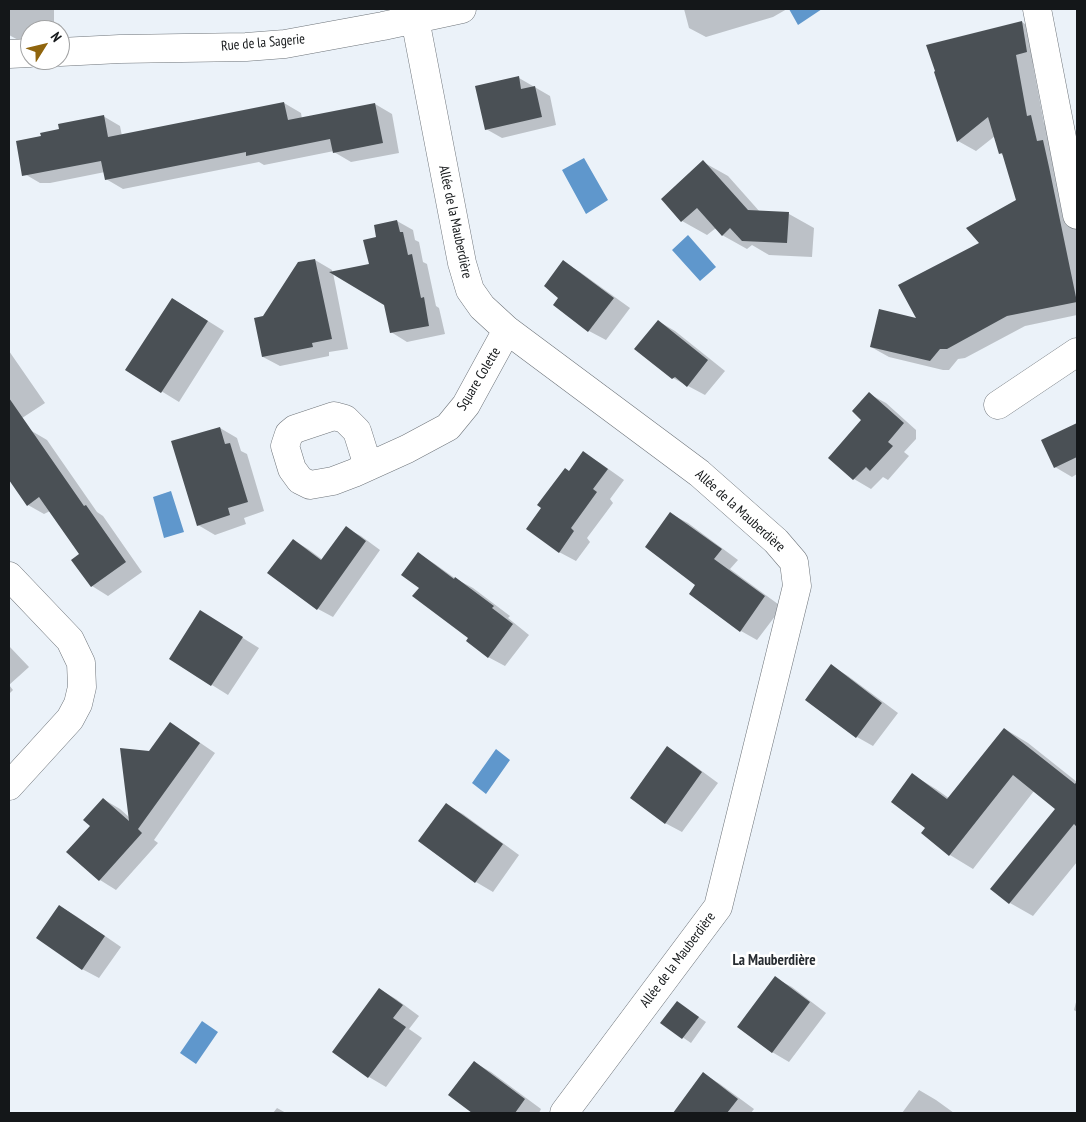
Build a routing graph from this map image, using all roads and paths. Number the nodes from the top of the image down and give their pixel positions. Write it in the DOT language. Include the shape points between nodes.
graph roads {
  1 [pos="462,9"];
  2 [pos="1037,9"];
  3 [pos="415,19"];
  4 [pos="70,52"];
  5 [pos="1077,215"];
  6 [pos="508,330"];
  7 [pos="1077,352"];
  8 [pos="998,405"];
  9 [pos="368,466"];
  10 [pos="9,576"];
  11 [pos="9,786"];
  12 [pos="564,1113"];
  1 -- 3 [label="street, Rue de la Sagerie"];
  2 -- 5 [label="street"];
  3 -- 4 [label="street, Rue de la Sagerie" via="285,44"];
  3 -- 6 [label="street, Allée de la Mauberdière" via="470,290 482,307"];
  6 -- 9 [label="street, Square Colette" via="466,405 448,427"];
  6 -- 12 [label="street, Allée de la Mauberdière" via="699,473 769,534 794,562 798,586 718,907"];
  7 -- 8 [label="street"];
  10 -- 11 [label="street" via="70,640 80,663 82,687 70,719"];
}
